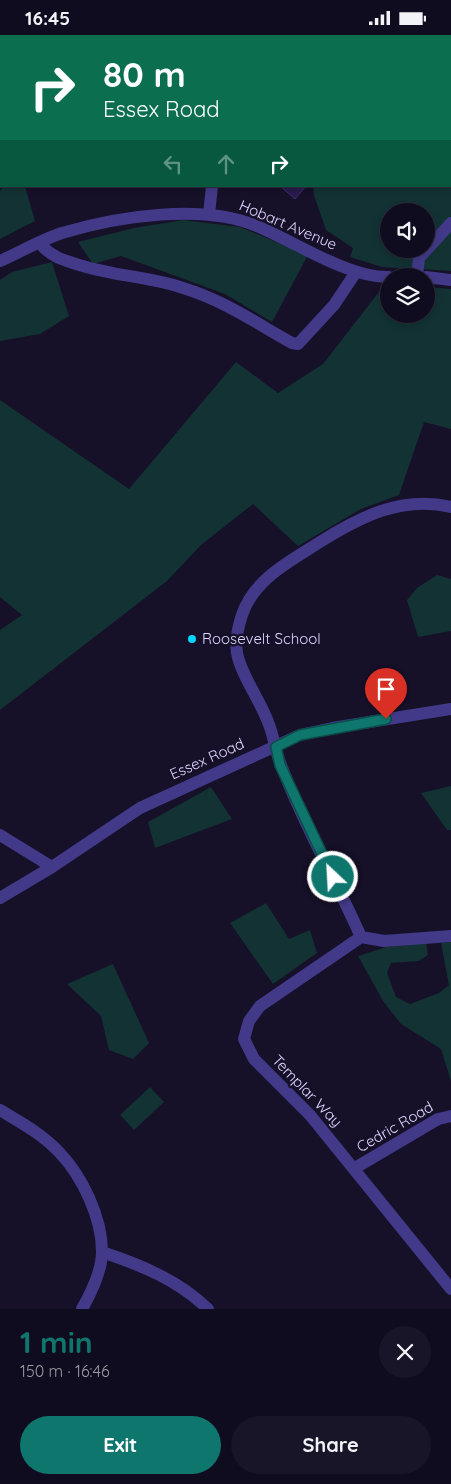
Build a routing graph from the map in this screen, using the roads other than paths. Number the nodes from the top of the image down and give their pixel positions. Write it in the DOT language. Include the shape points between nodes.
graph roads {
  1 [pos="212,187"];
  2 [pos="209,214"];
  3 [pos="451,223"];
  4 [pos="40,243"];
  5 [pos="0,261"];
  6 [pos="418,268"];
  7 [pos="356,272"];
  8 [pos="380,277"];
  9 [pos="435,278"];
  10 [pos="451,280"];
  11 [pos="451,507"];
  12 [pos="451,709"];
  13 [pos="276,747"];
  14 [pos="0,835"];
  15 [pos="52,867"];
  16 [pos="0,898"];
  17 [pos="451,936"];
  18 [pos="361,937"];
  19 [pos="0,1109"];
  20 [pos="451,1116"];
  21 [pos="355,1168"];
  22 [pos="102,1252"];
  23 [pos="451,1289"];
  24 [pos="82,1309"];
  25 [pos="208,1309"];
  1 -- 2 [label="street"];
  2 -- 4 [label="street, Hobart Avenue" via="152,216 96,225"];
  2 -- 7 [label="street, Hobart Avenue" via="232,217 258,226"];
  3 -- 6 [label="street" via="419,258"];
  4 -- 5 [label="street, Hobart Avenue"];
  4 -- 7 [label="street" via="45,250 69,262 161,281 212,298 298,344 334,305"];
  7 -- 8 [label="street, Hobart Avenue"];
  9 -- 10 [label="street"];
  11 -- 13 [label="street" via="405,505 367,515 275,571 255,591 242,616 237,653 268,721"];
  12 -- 13 [label="street, Essex Road" via="332,728 300,735"];
  13 -- 15 [label="street, Essex Road" via="140,808"];
  13 -- 18 [label="street" via="280,765"];
  14 -- 15 [label="street"];
  15 -- 16 [label="street, Essex Road"];
  17 -- 18 [label="street" via="384,941"];
  18 -- 21 [label="street, Templar Way" via="260,1006 249,1021 244,1039 265,1072 310,1115"];
  19 -- 22 [label="street" via="43,1138 74,1171 93,1209"];
  20 -- 21 [label="street, Cedric Road" via="438,1119"];
  21 -- 23 [label="street, Templar Way"];
  22 -- 24 [label="street"];
  22 -- 25 [label="street" via="162,1276"];
}
